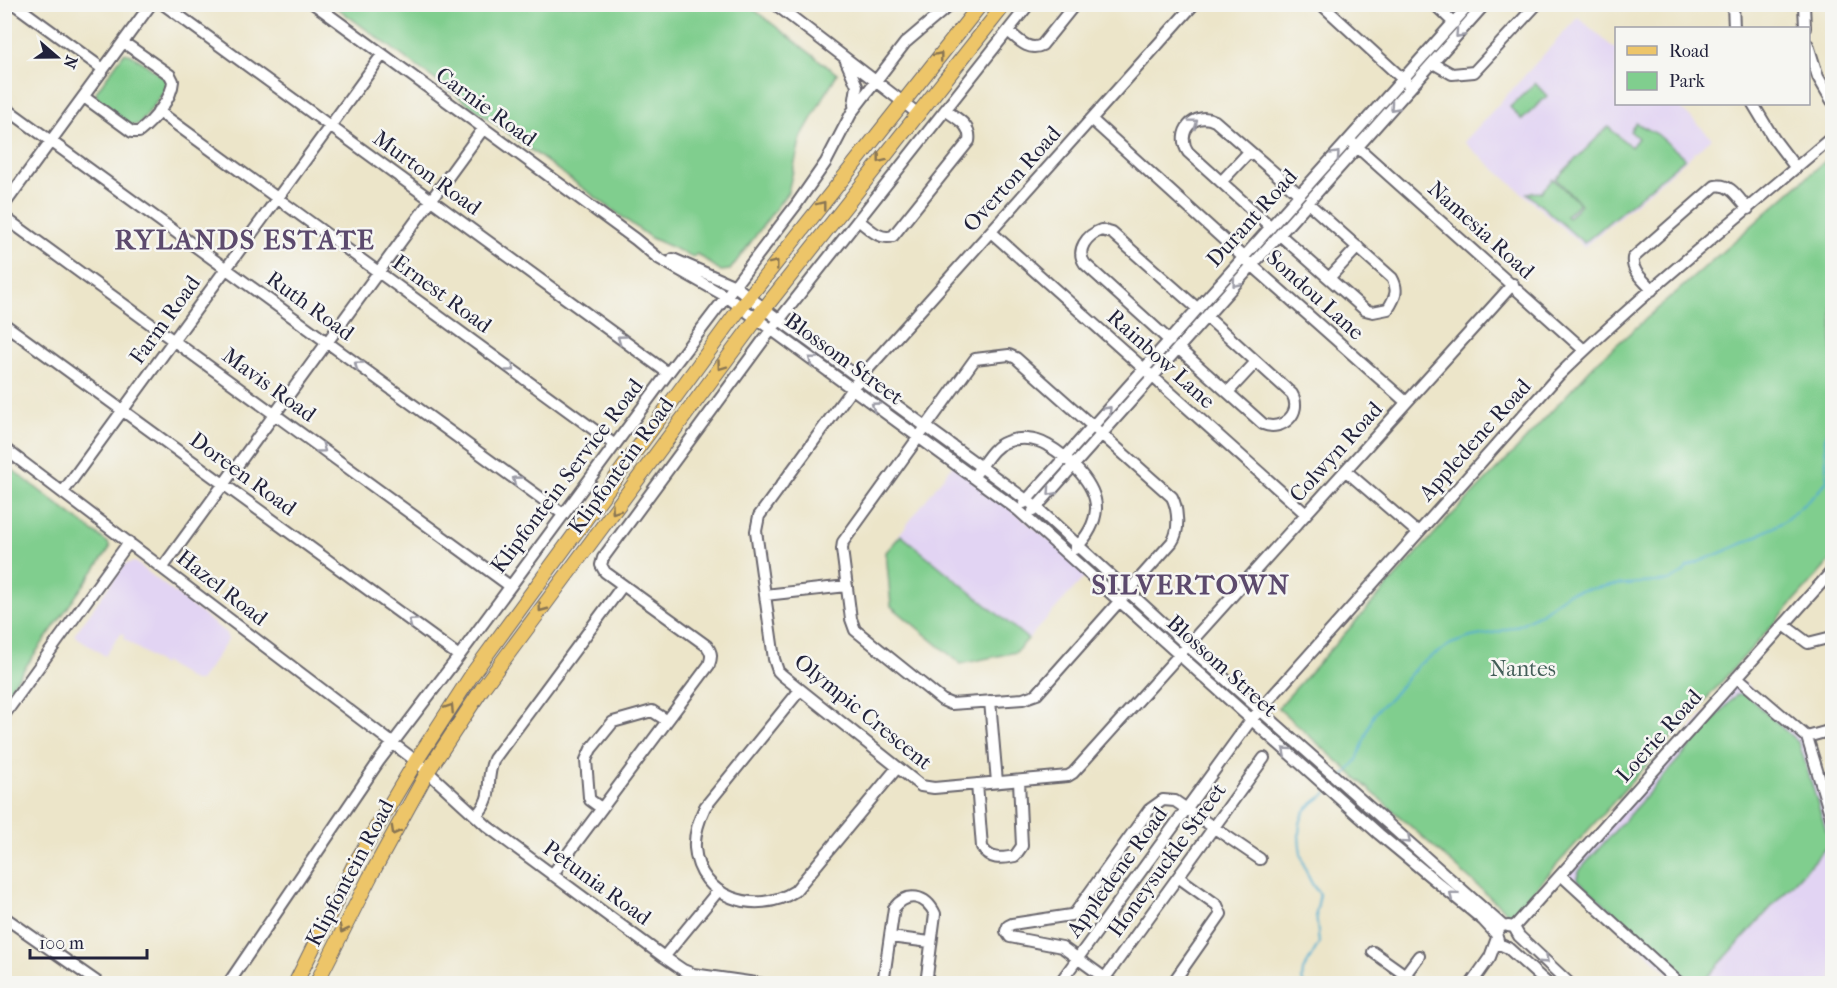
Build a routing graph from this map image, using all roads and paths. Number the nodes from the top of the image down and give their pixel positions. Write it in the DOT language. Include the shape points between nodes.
graph roads {
  1 [pos="14,4"];
  2 [pos="151,4"];
  3 [pos="163,4"];
  4 [pos="314,4"];
  5 [pos="775,4"];
  6 [pos="951,4"];
  7 [pos="981,4"];
  8 [pos="1005,4"];
  9 [pos="1029,4"];
  10 [pos="1075,4"];
  11 [pos="1194,4"];
  12 [pos="1321,4"];
  13 [pos="1434,4"];
  14 [pos="1537,4"];
  15 [pos="1733,4"];
  16 [pos="1804,4"];
  17 [pos="1477,6"];
  18 [pos="1454,23"];
  19 [pos="1734,27"];
  20 [pos="1805,27"];
  21 [pos="1008,31"];
  22 [pos="123,42"];
  23 [pos="1810,49"];
  24 [pos="382,55"];
  25 [pos="843,56"];
  26 [pos="1433,63"];
  27 [pos="103,69"];
  28 [pos="1403,79"];
  29 [pos="875,80"];
  30 [pos="1411,87"];
  31 [pos="84,97"];
  32 [pos="1833,101"];
  33 [pos="903,102"];
  34 [pos="1754,105"];
  35 [pos="4,107"];
  36 [pos="945,110"];
  37 [pos="158,111"];
  38 [pos="852,112"];
  39 [pos="917,113"];
  40 [pos="1091,119"];
  41 [pos="330,126"];
  42 [pos="483,129"];
  43 [pos="1833,137"];
  44 [pos="51,141"];
  45 [pos="1354,143"];
  46 [pos="1249,152"];
  47 [pos="1796,168"];
  48 [pos="1221,182"];
  49 [pos="1299,195"];
  50 [pos="277,197"];
  51 [pos="431,200"];
  52 [pos="1308,203"];
  53 [pos="4,205"];
  54 [pos="1748,209"];
  55 [pos="4,217"];
  56 [pos="858,220"];
  57 [pos="1275,231"];
  58 [pos="991,232"];
  59 [pos="635,239"];
  60 [pos="1358,247"];
  61 [pos="1248,262"];
  62 [pos="226,269"];
  63 [pos="379,272"];
  64 [pos="1329,278"];
  65 [pos="1513,284"];
  66 [pos="735,286"];
  67 [pos="1652,290"];
  68 [pos="727,297"];
  69 [pos="745,302"];
  70 [pos="1197,309"];
  71 [pos="760,314"];
  72 [pos="1207,316"];
  73 [pos="780,320"];
  74 [pos="4,324"];
  75 [pos="772,330"];
  76 [pos="174,340"];
  77 [pos="327,342"];
  78 [pos="1174,345"];
  79 [pos="1584,350"];
  80 [pos="1256,362"];
  81 [pos="668,373"];
  82 [pos="1148,374"];
  83 [pos="859,379"];
  84 [pos="851,389"];
  85 [pos="1228,392"];
  86 [pos="1406,402"];
  87 [pos="122,410"];
  88 [pos="275,414"];
  89 [pos="925,427"];
  90 [pos="1097,430"];
  91 [pos="918,437"];
  92 [pos="615,445"];
  93 [pos="4,448"];
  94 [pos="1069,463"];
  95 [pos="981,466"];
  96 [pos="1346,471"];
  97 [pos="974,477"];
  98 [pos="224,484"];
  99 [pos="63,492"];
  100 [pos="1026,500"];
  101 [pos="1036,507"];
  102 [pos="1018,510"];
  103 [pos="563,514"];
  104 [pos="1306,514"];
  105 [pos="1027,518"];
  106 [pos="1418,533"];
  107 [pos="129,542"];
  108 [pos="1079,545"];
  109 [pos="1069,555"];
  110 [pos="163,567"];
  111 [pos="1833,571"];
  112 [pos="622,585"];
  113 [pos="510,586"];
  114 [pos="847,586"];
  115 [pos="1128,590"];
  116 [pos="765,595"];
  117 [pos="1120,600"];
  118 [pos="1784,626"];
  119 [pos="1833,637"];
  120 [pos="1188,646"];
  121 [pos="1180,655"];
  122 [pos="459,656"];
  123 [pos="1737,677"];
  124 [pos="800,690"];
  125 [pos="990,701"];
  126 [pos="1260,710"];
  127 [pos="4,715"];
  128 [pos="666,720"];
  129 [pos="1251,720"];
  130 [pos="1833,729"];
  131 [pos="1807,737"];
  132 [pos="393,744"];
  133 [pos="1264,758"];
  134 [pos="416,760"];
  135 [pos="897,768"];
  136 [pos="428,771"];
  137 [pos="1019,781"];
  138 [pos="997,782"];
  139 [pos="976,784"];
  140 [pos="601,808"];
  141 [pos="1187,809"];
  142 [pos="476,816"];
  143 [pos="1833,820"];
  144 [pos="1388,823"];
  145 [pos="1214,828"];
  146 [pos="1379,834"];
  147 [pos="1260,859"];
  148 [pos="552,875"];
  149 [pos="1561,875"];
  150 [pos="1178,877"];
  151 [pos="718,891"];
  152 [pos="4,917"];
  153 [pos="890,937"];
  154 [pos="1506,937"];
  155 [pos="930,942"];
  156 [pos="1373,952"];
  157 [pos="1419,956"];
  158 [pos="664,957"];
  159 [pos="1078,958"];
  160 [pos="1402,979"];
  161 [pos="727,981"];
  162 [pos="1106,982"];
  163 [pos="100,984"];
  164 [pos="228,984"];
  165 [pos="294,984"];
  166 [pos="316,984"];
  167 [pos="764,984"];
  168 [pos="883,984"];
  169 [pos="926,984"];
  170 [pos="1059,984"];
  171 [pos="1172,984"];
  172 [pos="1418,984"];
  173 [pos="1471,984"];
  174 [pos="1548,984"];
  175 [pos="1570,984"];
  176 [pos="1680,984"];
  1 -- 27 [label="street"];
  2 -- 22 [label="street"];
  3 -- 41 [label="street, Murton Road"];
  4 -- 24 [label="street, Carnie Road"];
  5 -- 25 [label="street"];
  6 -- 29 [label="street, Klipfontein Service Road" via="905,43"];
  33 -- 7 [label="main road, Klipfontein Road, one-way"];
  8 -- 39 [label="main road, Klipfontein Road"];
  9 -- 21 [label="street"];
  10 -- 21 [label="street" via="1042,45 1035,48"];
  11 -- 40 [label="street, Overton Road"];
  12 -- 28 [label="street"];
  13 -- 18 [label="street"];
  14 -- 26 [label="street" via="1474,72 1452,74"];
  15 -- 19 [label="street"];
  16 -- 20 [label="street"];
  17 -- 18 [label="street, Durant Road"];
  17 -- 26 [label="street, Durant Road, one-way"];
  18 -- 28 [label="street, Durant Road"];
  21 -- 36 [label="street"];
  22 -- 27 [label="street"];
  22 -- 37 [label="street" via="170,75 170,93"];
  23 -- 32 [label="street" via="1818,77"];
  24 -- 41 [label="street, Farm Road"];
  24 -- 42 [label="street, Carnie Road"];
  25 -- 29 [label="street"];
  25 -- 38 [label="street" via="857,86"];
  26 -- 30 [label="street, Durant Road"];
  27 -- 31 [label="street"];
  28 -- 30 [label="street"];
  28 -- 45 [label="street, Durant Road"];
  29 -- 33 [label="street"];
  29 -- 38 [label="street, Klipfontein Service Road"];
  30 -- 45 [label="street, Durant Road, one-way"];
  31 -- 37 [label="street" via="132,132 139,132"];
  31 -- 44 [label="street"];
  33 -- 39 [label="street"];
  69 -- 33 [label="main road, Klipfontein Road, one-way"];
  34 -- 47 [label="street"];
  35 -- 44 [label="street, Ruth Road"];
  36 -- 56 [label="street"];
  36 -- 56 [label="street" via="966,126 969,141 893,236 881,237"];
  37 -- 50 [label="street, Ernest Road"];
  38 -- 66 [label="street, Klipfontein Service Road" via="815,180"];
  39 -- 71 [label="main road, Klipfontein Road, one-way"];
  40 -- 58 [label="street, Overton Road"];
  40 -- 61 [label="street, Sondou Lane"];
  41 -- 50 [label="street, Farm Road"];
  41 -- 51 [label="street, Murton Road"];
  42 -- 51 [label="street"];
  42 -- 59 [label="street, Carnie Road"];
  43 -- 47 [label="street, Appledene Road"];
  44 -- 53 [label="street"];
  44 -- 62 [label="street, Ruth Road"];
  49 -- 45 [label="street, Durant Road, one-way"];
  45 -- 52 [label="street, Durant Road"];
  45 -- 65 [label="street, Namesia Road"];
  46 -- 48 [label="street"];
  48 -- 46 [label="street, one-way" via="1184,146 1183,136 1193,121 1203,117 1215,121"];
  46 -- 49 [label="street"];
  47 -- 54 [label="street, Appledene Road"];
  48 -- 57 [label="street"];
  49 -- 57 [label="street, Durant Road"];
  50 -- 62 [label="street, Farm Road"];
  50 -- 63 [label="street, Ernest Road"];
  51 -- 63 [label="street"];
  81 -- 51 [label="street, Murton Road, one-way"];
  52 -- 57 [label="street, Durant Road"];
  52 -- 60 [label="street"];
  54 -- 67 [label="street, Appledene Road"];
  54 -- 67 [label="street" via="1728,187 1715,186 1633,258 1632,266"];
  55 -- 76 [label="street, Mavis Road"];
  56 -- 73 [label="street"];
  57 -- 61 [label="street, Durant Road"];
  57 -- 64 [label="street"];
  58 -- 82 [label="street, Rainbow Lane"];
  58 -- 83 [label="street, Overton Road"];
  59 -- 66 [label="street, Carnie Road"];
  59 -- 68 [label="street, Carnie Road" via="658,258"];
  60 -- 64 [label="street"];
  60 -- 64 [label="street" via="1396,284 1395,299 1388,309 1365,310"];
  61 -- 70 [label="street, Durant Road"];
  61 -- 72 [label="street, Durant Road, one-way"];
  61 -- 86 [label="street, Sondou Lane"];
  62 -- 76 [label="street, Farm Road"];
  62 -- 77 [label="street, Ruth Road"];
  63 -- 77 [label="street"];
  63 -- 92 [label="street, Ernest Road, one-way"];
  65 -- 79 [label="street, Namesia Road"];
  65 -- 86 [label="street, Colwyn Road"];
  66 -- 68 [label="street, Klipfontein Service Road"];
  66 -- 69 [label="street, Carnie Road"];
  67 -- 79 [label="street, Appledene Road"];
  68 -- 69 [label="street, Carnie Road"];
  68 -- 81 [label="street, Klipfontein Service Road"];
  69 -- 71 [label="street, Blossom Street"];
  134 -- 69 [label="main road, Klipfontein Road, one-way" via="472,673"];
  70 -- 78 [label="street, Durant Road"];
  70 -- 78 [label="street" via="1112,233 1101,230 1082,246 1081,259 1085,264"];
  71 -- 73 [label="street, Blossom Street"];
  71 -- 75 [label="street, Blossom Street"];
  71 -- 136 [label="main road, Klipfontein Road, one-way" via="482,689"];
  72 -- 78 [label="street, Durant Road"];
  72 -- 80 [label="street"];
  73 -- 75 [label="street"];
  73 -- 83 [label="street, Blossom Street"];
  74 -- 87 [label="street, Doreen Road"];
  84 -- 75 [label="street, Blossom Street, one-way"];
  75 -- 112 [label="street" via="603,558 602,569"];
  76 -- 87 [label="street, Farm Road"];
  76 -- 88 [label="street, Mavis Road"];
  77 -- 88 [label="street"];
  103 -- 77 [label="street, Ruth Road, one-way"];
  78 -- 82 [label="street, Durant Road"];
  78 -- 85 [label="street"];
  79 -- 106 [label="street, Appledene Road"];
  80 -- 85 [label="street"];
  80 -- 85 [label="street" via="1295,400 1293,413 1284,424 1263,424"];
  81 -- 92 [label="street, Klipfontein Service Road"];
  82 -- 90 [label="street, Durant Road"];
  82 -- 104 [label="street, Rainbow Lane"];
  83 -- 84 [label="street, Overton Road"];
  83 -- 89 [label="street, Blossom Street"];
  91 -- 84 [label="street, Blossom Street, one-way"];
  84 -- 116 [label="street, Olympic Crescent" via="759,516 756,531"];
  86 -- 96 [label="street, Colwyn Road"];
  87 -- 98 [label="street, Doreen Road"];
  87 -- 99 [label="street, Farm Road"];
  88 -- 98 [label="street"];
  88 -- 113 [label="street, Mavis Road, one-way"];
  89 -- 90 [label="street" via="975,359 1009,355"];
  89 -- 91 [label="street"];
  89 -- 95 [label="street, Blossom Street"];
  90 -- 94 [label="street, Durant Road"];
  90 -- 115 [label="street" via="1169,493 1175,504 1176,537"];
  91 -- 97 [label="street, Blossom Street"];
  91 -- 114 [label="street" via="843,542"];
  92 -- 103 [label="street, Klipfontein Service Road"];
  93 -- 99 [label="street, Hazel Road"];
  94 -- 95 [label="street" via="1047,445 1035,440 1015,440 995,448"];
  94 -- 100 [label="street, Durant Road"];
  94 -- 101 [label="street, Durant Road, one-way"];
  94 -- 108 [label="street" via="1087,481 1095,498 1094,522"];
  95 -- 97 [label="street"];
  95 -- 100 [label="street, Blossom Street"];
  96 -- 104 [label="street, Colwyn Road"];
  96 -- 106 [label="street"];
  97 -- 102 [label="street, Blossom Street"];
  98 -- 110 [label="street"];
  122 -- 98 [label="street, Doreen Road, one-way"];
  99 -- 107 [label="street, Hazel Road"];
  100 -- 101 [label="street, Blossom Street"];
  100 -- 102 [label="street, Durant Road"];
  101 -- 105 [label="street, Durant Road"];
  101 -- 108 [label="street, Blossom Street"];
  102 -- 105 [label="street, Blossom Street"];
  103 -- 113 [label="street, Klipfontein Service Road"];
  104 -- 120 [label="street, Colwyn Road"];
  105 -- 109 [label="street, Blossom Street"];
  106 -- 126 [label="street, Appledene Road"];
  107 -- 110 [label="street, Hazel Road"];
  107 -- 127 [label="street"];
  108 -- 109 [label="street"];
  108 -- 115 [label="street, Blossom Street"];
  109 -- 117 [label="street, Blossom Street"];
  110 -- 132 [label="street, Hazel Road"];
  111 -- 118 [label="street, Loerie Road"];
  112 -- 128 [label="street" via="711,651 708,665"];
  112 -- 142 [label="street" via="494,759 489,768 487,802"];
  113 -- 122 [label="street, Klipfontein Service Road"];
  114 -- 116 [label="street"];
  114 -- 125 [label="street" via="855,630 942,700 951,704"];
  115 -- 117 [label="street"];
  115 -- 120 [label="street, Blossom Street"];
  116 -- 124 [label="street, Olympic Crescent" via="776,666"];
  117 -- 121 [label="street, Blossom Street"];
  117 -- 125 [label="street" via="1036,694"];
  118 -- 119 [label="street" via="1808,643"];
  118 -- 123 [label="street, Loerie Road"];
  120 -- 121 [label="street, Colwyn Road"];
  120 -- 126 [label="street, Blossom Street"];
  121 -- 129 [label="street, Blossom Street"];
  121 -- 137 [label="street, Olympic Crescent" via="1073,773"];
  122 -- 132 [label="street, Klipfontein Service Road"];
  123 -- 131 [label="street"];
  123 -- 149 [label="street, Loerie Road"];
  124 -- 135 [label="street, Olympic Crescent"];
  124 -- 151 [label="street" via="705,807 698,823 698,862"];
  125 -- 138 [label="street"];
  126 -- 129 [label="street, Appledene Road"];
  126 -- 144 [label="street, Blossom Street"];
  128 -- 140 [label="street"];
  128 -- 140 [label="street" via="651,711 618,719 591,749 586,760 589,797"];
  129 -- 141 [label="street, Appledene Road"];
  146 -- 129 [label="street, Blossom Street, one-way"];
  130 -- 131 [label="street"];
  131 -- 143 [label="street"];
  132 -- 134 [label="street, Hazel Road"];
  132 -- 164 [label="street, Klipfontein Service Road"];
  133 -- 145 [label="street, Honeysuckle Street"];
  134 -- 136 [label="street, Hazel Road"];
  134 -- 165 [label="main road, Klipfontein Road" via="354,865"];
  135 -- 139 [label="street, Olympic Crescent" via="927,788"];
  135 -- 151 [label="street" via="795,891 781,899 758,903 740,902"];
  136 -- 142 [label="street, Petunia Road"];
  136 -- 166 [label="main road, Klipfontein Road, one-way"];
  137 -- 138 [label="street, Olympic Crescent"];
  137 -- 139 [label="street" via="1022,846 1011,857 995,858 982,847"];
  138 -- 139 [label="street, Olympic Crescent"];
  140 -- 148 [label="street"];
  141 -- 145 [label="street"];
  141 -- 159 [label="street, Appledene Road"];
  141 -- 159 [label="street, Appledene Road" via="1169,800 1149,810 1076,913 1008,926 1007,934 1013,939 1058,945"];
  142 -- 148 [label="street, Petunia Road"];
  144 -- 146 [label="street"];
  144 -- 154 [label="street, Blossom Street, one-way"];
  145 -- 147 [label="street"];
  145 -- 150 [label="street, Honeysuckle Street"];
  154 -- 146 [label="street, Blossom Street, one-way"];
  148 -- 158 [label="street, Petunia Road"];
  149 -- 154 [label="street, Loerie Road"];
  149 -- 176 [label="street"];
  150 -- 162 [label="street, Honeysuckle Street"];
  150 -- 171 [label="street" via="1217,905 1221,914"];
  151 -- 158 [label="street"];
  152 -- 163 [label="street"];
  153 -- 155 [label="street"];
  153 -- 155 [label="street" via="894,908 909,897 930,904 935,914"];
  153 -- 168 [label="street"];
  154 -- 173 [label="street, Loerie Road"];
  154 -- 174 [label="street, Blossom Street"];
  154 -- 175 [label="street, Blossom Street, one-way"];
  155 -- 169 [label="street"];
  156 -- 160 [label="street"];
  157 -- 160 [label="street"];
  158 -- 161 [label="street, Petunia Road" via="693,974"];
  159 -- 162 [label="street"];
  159 -- 170 [label="street, Appledene Road"];
  160 -- 172 [label="street"];
  161 -- 167 [label="street, Petunia Road"];
}
